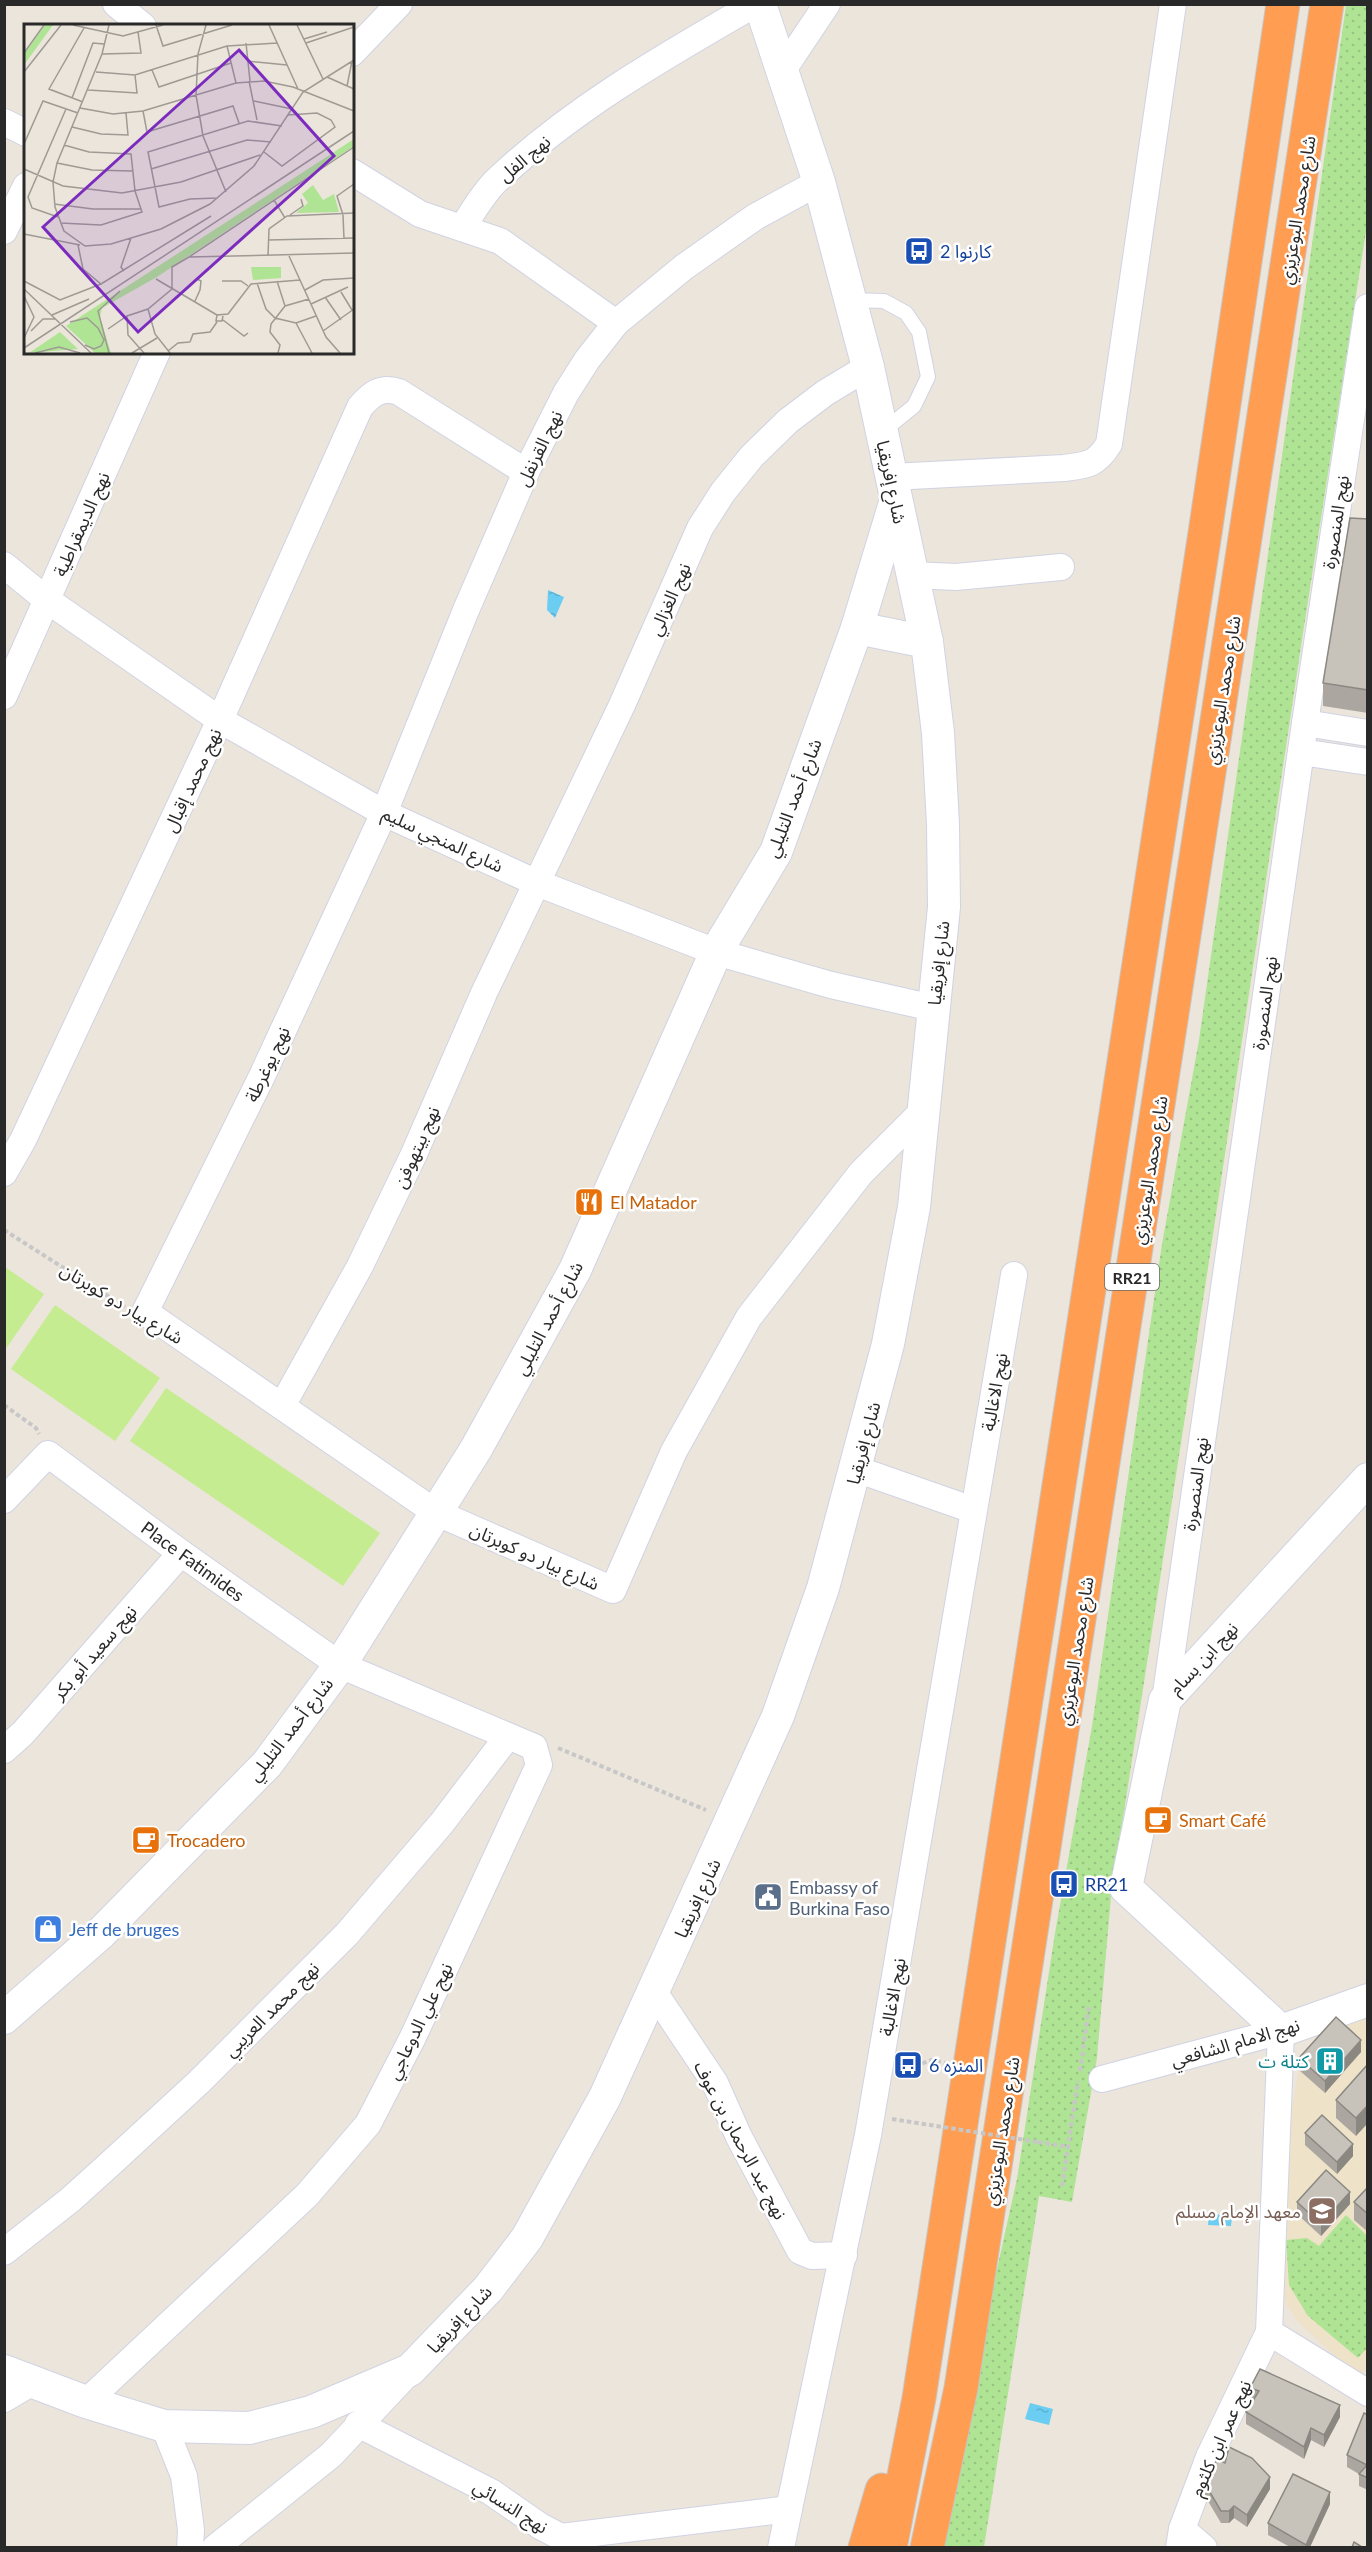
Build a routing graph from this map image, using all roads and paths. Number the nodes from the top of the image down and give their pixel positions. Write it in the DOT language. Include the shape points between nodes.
graph roads {
  1 [pos="399,4"];
  2 [pos="755,4"];
  3 [pos="759,4"];
  4 [pos="827,4"];
  5 [pos="1173,4"];
  6 [pos="1283,4"];
  7 [pos="1327,4"];
  8 [pos="354,51"];
  9 [pos="783,70"];
  10 [pos="4,122"];
  11 [pos="24,132"];
  12 [pos="354,173"];
  13 [pos="819,183"];
  14 [pos="24,190"];
  15 [pos="462,228"];
  16 [pos="4,231"];
  17 [pos="850,300"];
  18 [pos="1368,307"];
  19 [pos="616,323"];
  20 [pos="156,354"];
  21 [pos="868,367"];
  22 [pos="882,432"];
  23 [pos="526,472"];
  24 [pos="893,488"];
  25 [pos="4,565"];
  26 [pos="1061,567"];
  27 [pos="912,575"];
  28 [pos="47,600"];
  29 [pos="857,628"];
  30 [pos="927,642"];
  31 [pos="4,696"];
  32 [pos="220,720"];
  33 [pos="1305,723"];
  34 [pos="1368,733"];
  35 [pos="1301,753"];
  36 [pos="1368,762"];
  37 [pos="384,813"];
  38 [pos="537,883"];
  39 [pos="716,952"];
  40 [pos="933,1008"];
  41 [pos="923,1111"];
  42 [pos="4,1173"];
  43 [pos="4,1230"];
  44 [pos="1014,1275"];
  45 [pos="145,1312"];
  46 [pos="4,1405"];
  47 [pos="282,1406"];
  48 [pos="48,1454"];
  49 [pos="856,1469"];
  50 [pos="1368,1479"];
  51 [pos="4,1500"];
  52 [pos="974,1509"];
  53 [pos="435,1512"];
  54 [pos="181,1553"];
  55 [pos="340,1665"];
  56 [pos="1165,1700"];
  57 [pos="508,1736"];
  58 [pos="534,1747"];
  59 [pos="4,1750"];
  60 [pos="732,1821"];
  61 [pos="654,1992"];
  62 [pos="1368,2000"];
  63 [pos="1089,2006"];
  64 [pos="4,2018"];
  65 [pos="1281,2031"];
  66 [pos="970,2069"];
  67 [pos="898,2072"];
  68 [pos="1102,2079"];
  69 [pos="892,2119"];
  70 [pos="1069,2146"];
  71 [pos="1062,2186"];
  72 [pos="4,2252"];
  73 [pos="844,2255"];
  74 [pos="1269,2332"];
  75 [pos="410,2370"];
  76 [pos="13,2384"];
  77 [pos="921,2385"];
  78 [pos="961,2388"];
  79 [pos="1368,2393"];
  80 [pos="86,2402"];
  81 [pos="358,2424"];
  82 [pos="164,2426"];
  83 [pos="789,2509"];
  84 [pos="1181,2538"];
  85 [pos="190,2547"];
  86 [pos="215,2547"];
  87 [pos="781,2547"];
  88 [pos="865,2547"];
  89 [pos="890,2547"];
  90 [pos="927,2547"];
  91 [pos="949,2547"];
  92 [pos="1204,2547"];
  1 -- 8 [label="street"];
  2 -- 15 [label="street, نهج الفل" via="644,68 567,122 495,181"];
  3 -- 9 [label="street, شارع إفريقيا"];
  4 -- 9 [label="street"];
  5 -- 24 [label="street" via="1109,444 1101,458 1088,465"];
  6 -- 66 [label="highway, RR21"];
  7 -- 78 [label="highway, شارع محمد البوعزيزي / RR21"];
  9 -- 13 [label="street, شارع إفريقيا"];
  10 -- 11 [label="street"];
  12 -- 15 [label="street" via="420,214"];
  13 -- 17 [label="street, شارع إفريقيا"];
  13 -- 19 [label="street, نهج القرنفل" via="755,217 684,267"];
  14 -- 16 [label="street"];
  15 -- 19 [label="street" via="500,242"];
  17 -- 21 [label="street, شارع إفريقيا"];
  17 -- 22 [label="lane" via="884,301 906,313 919,332 928,377 914,406"];
  18 -- 33 [label="street, نهج المنصورة"];
  19 -- 23 [label="street, نهج القرنفل" via="566,393"];
  20 -- 28 [label="street, نهج الديمقراطية"];
  21 -- 22 [label="street, شارع إفريقيا"];
  21 -- 38 [label="street, نهج الغزالي" via="788,421 723,492 700,528"];
  22 -- 24 [label="street, شارع إفريقيا"];
  23 -- 32 [label="street, نهج محمد إقبال" via="399,392 380,390 368,396"];
  23 -- 37 [label="street, نهج القرنفل"];
  24 -- 27 [label="street, شارع إفريقيا"];
  24 -- 29 [label="street, شارع أحمد التليلي"];
  25 -- 28 [label="street, شارع المنجي سليم"];
  26 -- 27 [label="street" via="956,577"];
  27 -- 30 [label="street, شارع إفريقيا"];
  28 -- 31 [label="street, نهج الديمقراطية"];
  28 -- 32 [label="street, شارع المنجي سليم"];
  29 -- 30 [label="street"];
  29 -- 39 [label="street, شارع أحمد التليلي" via="776,852"];
  30 -- 40 [label="street, شارع إفريقيا" via="943,824 944,907"];
  32 -- 37 [label="street, شارع المنجي سليم"];
  32 -- 42 [label="street, نهج محمد إقبال"];
  33 -- 34 [label="street"];
  33 -- 35 [label="street, نهج المنصورة"];
  35 -- 36 [label="street"];
  35 -- 56 [label="street, نهج المنصورة"];
  37 -- 38 [label="street, شارع المنجي سليم"];
  37 -- 45 [label="street, نهج يوغرطة" via="262,1076"];
  38 -- 39 [label="street, شارع المنجي سليم"];
  38 -- 47 [label="street, نهج بيتهوفن" via="360,1266"];
  39 -- 40 [label="street, شارع المنجي سليم" via="831,985"];
  39 -- 53 [label="street, شارع أحمد التليلي" via="575,1270 476,1449"];
  40 -- 41 [label="street, شارع إفريقيا"];
  41 -- 49 [label="street, شارع إفريقيا" via="904,1263"];
  41 -- 53 [label="street, شارع بيار دو كوبرتان" via="861,1173 749,1317 674,1451 613,1590"];
  43 -- 45 [label="path, شارع بيار دو كوبرتان" via="130,1310"];
  44 -- 52 [label="street, نهج الاغالبة"];
  45 -- 47 [label="street, شارع بيار دو كوبرتان"];
  46 -- 48 [label="path" via="36,1428"];
  47 -- 53 [label="street, شارع بيار دو كوبرتان"];
  48 -- 51 [label="street"];
  48 -- 54 [label="street, Place Fatimides"];
  49 -- 52 [label="street"];
  49 -- 60 [label="street, شارع إفريقيا" via="824,1588 778,1716"];
  50 -- 56 [label="street, نهج ابن بسام"];
  52 -- 73 [label="street, نهج الاغالبة" via="878,2082"];
  53 -- 55 [label="street, شارع أحمد التليلي"];
  54 -- 55 [label="street, Place Fatimides"];
  54 -- 59 [label="street, نهج سعيد أبو بكر"];
  55 -- 57 [label="street"];
  55 -- 64 [label="street, شارع أحمد التليلي" via="267,1764 100,1934"];
  56 -- 65 [label="street, نهج ابن بسام" via="1126,1888"];
  57 -- 58 [label="street"];
  57 -- 72 [label="street, نهج محمد العريبي" via="441,1824 346,1934 199,2082 70,2200"];
  58 -- 60 [label="path" via="556,1747"];
  58 -- 80 [label="street, نهج علي الدوعاجي" via="539,1765 413,2037 368,2124 307,2195"];
  60 -- 61 [label="street, شارع إفريقيا"];
  61 -- 73 [label="street, نهج عبد الرحمان بن عوف" via="715,2083 800,2251 812,2256"];
  61 -- 75 [label="street, شارع إفريقيا" via="606,2097 527,2238 488,2289"];
  62 -- 65 [label="street, نهج الامام الشافعي"];
  63 -- 70 [label="path"];
  65 -- 68 [label="street, نهج الامام الشافعي"];
  65 -- 74 [label="street"];
  66 -- 67 [label="path" via="932,2060"];
  66 -- 77 [label="highway, RR21"];
  69 -- 70 [label="path, bridge"];
  70 -- 71 [label="path"];
  73 -- 83 [label="street, نهج الاغالبة"];
  74 -- 79 [label="street"];
  74 -- 84 [label="street, نهج عمر ابن كلثوم" via="1209,2457"];
  75 -- 81 [label="street"];
  75 -- 82 [label="street, شارع إفريقيا" via="311,2412 249,2428"];
  76 -- 80 [label="street, شارع إفريقيا"];
  77 -- 88 [label="highway" via="900,2430"];
  77 -- 89 [label="highway, RR21"];
  78 -- 90 [label="highway, شارع محمد البوعزيزي / RR21"];
  78 -- 91 [label="highway" via="960,2454"];
  80 -- 82 [label="street, شارع إفريقيا"];
  81 -- 83 [label="street, نهج النسائي" via="491,2492 561,2537"];
  81 -- 86 [label="street" via="331,2455"];
  82 -- 85 [label="street" via="184,2476"];
  83 -- 87 [label="street"];
  84 -- 92 [label="street"];
}
